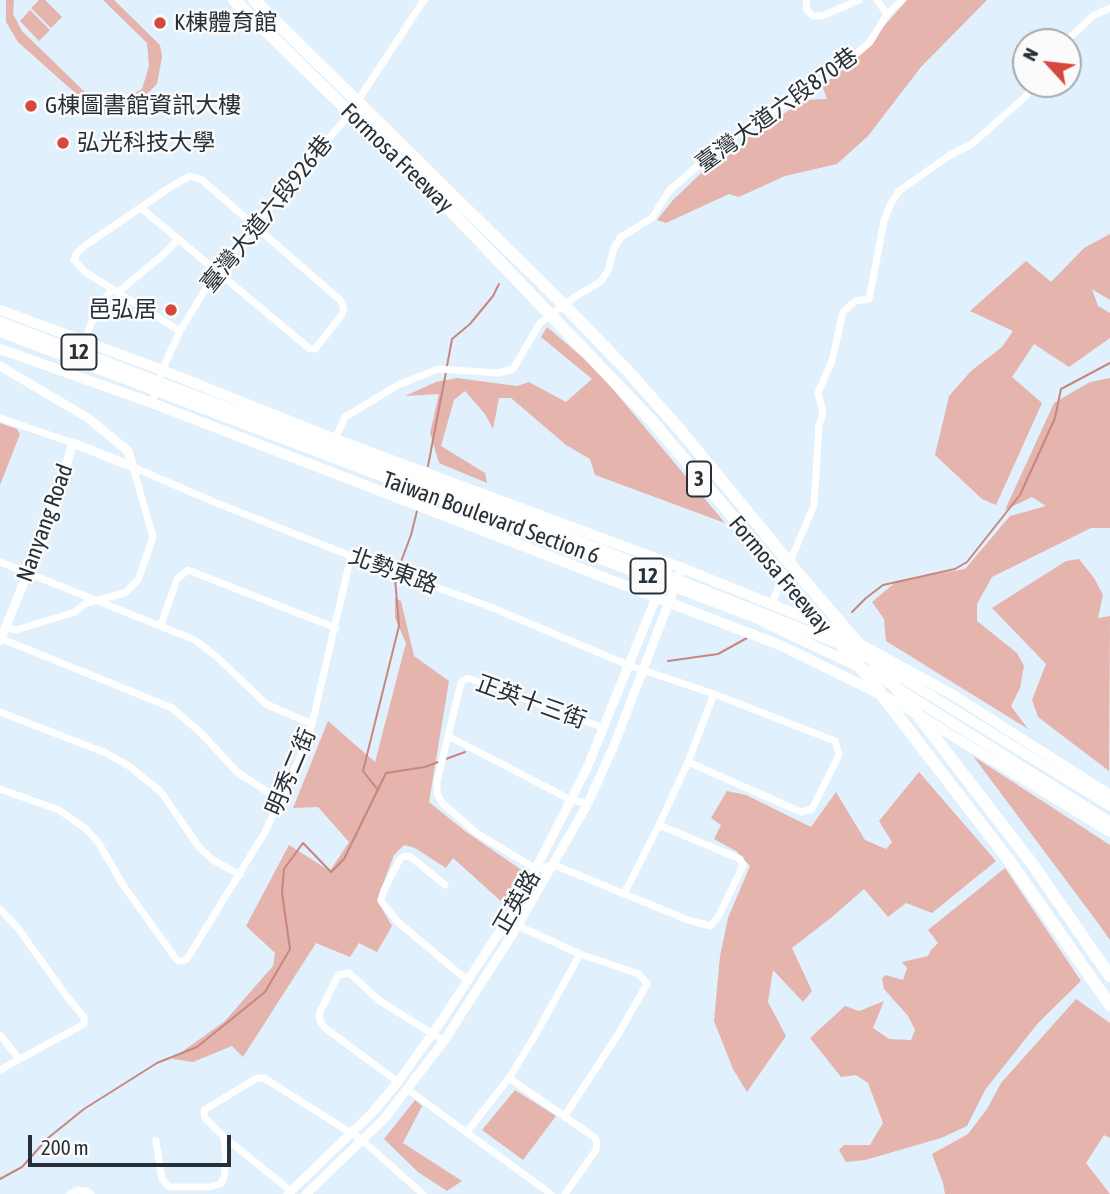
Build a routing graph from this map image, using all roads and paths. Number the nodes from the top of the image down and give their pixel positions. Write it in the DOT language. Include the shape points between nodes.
graph roads {
  1 [pos="234,0"];
  2 [pos="254,0"];
  3 [pos="424,0"];
  4 [pos="807,0"];
  5 [pos="859,0"];
  6 [pos="877,0"];
  7 [pos="902,0"];
  8 [pos="1110,8"];
  9 [pos="887,14"];
  10 [pos="1080,28"];
  11 [pos="1024,98"];
  12 [pos="141,208"];
  13 [pos="255,226"];
  14 [pos="178,239"];
  15 [pos="216,272"];
  16 [pos="115,291"];
  17 [pos="0,310"];
  18 [pos="0,322"];
  19 [pos="180,331"];
  20 [pos="0,332"];
  21 [pos="84,341"];
  22 [pos="0,349"];
  23 [pos="0,366"];
  24 [pos="157,387"];
  25 [pos="0,418"];
  26 [pos="335,439"];
  27 [pos="73,443"];
  28 [pos="133,467"];
  29 [pos="351,556"];
  30 [pos="0,562"];
  31 [pos="682,568"];
  32 [pos="666,573"];
  33 [pos="28,575"];
  34 [pos="677,583"];
  35 [pos="655,597"];
  36 [pos="98,600"];
  37 [pos="669,603"];
  38 [pos="772,603"];
  39 [pos="161,625"];
  40 [pos="6,628"];
  41 [pos="336,628"];
  42 [pos="0,639"];
  43 [pos="628,665"];
  44 [pos="645,669"];
  45 [pos="714,694"];
  46 [pos="0,712"];
  47 [pos="312,724"];
  48 [pos="604,728"];
  49 [pos="448,736"];
  50 [pos="688,762"];
  51 [pos="0,789"];
  52 [pos="1110,795"];
  53 [pos="280,800"];
  54 [pos="571,800"];
  55 [pos="589,803"];
  56 [pos="1110,806"];
  57 [pos="1110,822"];
  58 [pos="660,825"];
  59 [pos="1110,832"];
  60 [pos="554,865"];
  61 [pos="536,870"];
  62 [pos="240,875"];
  63 [pos="445,885"];
  64 [pos="624,894"];
  65 [pos="1,912"];
  66 [pos="508,920"];
  67 [pos="517,926"];
  68 [pos="580,954"];
  69 [pos="1110,976"];
  70 [pos="468,981"];
  71 [pos="1110,1005"];
  72 [pos="432,1034"];
  73 [pos="0,1035"];
  74 [pos="444,1041"];
  75 [pos="19,1059"];
  76 [pos="0,1070"];
  77 [pos="509,1078"];
  78 [pos="398,1082"];
  79 [pos="407,1089"];
  80 [pos="564,1116"];
  81 [pos="467,1132"];
  82 [pos="350,1134"];
  83 [pos="224,1137"];
  84 [pos="362,1140"];
  85 [pos="156,1141"];
  86 [pos="210,1191"];
  87 [pos="289,1193"];
  88 [pos="70,1194"];
  89 [pos="90,1194"];
  90 [pos="306,1194"];
  91 [pos="423,1194"];
  92 [pos="551,1194"];
  93 [pos="565,1194"];
  1 -- 71 [label="highway, Formosa Freeway / 3" via="450,210 652,421 868,677 1008,859"];
  2 -- 69 [label="highway, Formosa Freeway / 3" via="558,299 681,431 900,692 1033,865"];
  3 -- 13 [label="street, 臺灣大道六段926巷" via="347,117"];
  4 -- 5 [label="street, 臺灣大道六段870巷" via="806,9 813,16"];
  6 -- 9 [label="street"];
  7 -- 9 [label="street"];
  8 -- 10 [label="street"];
  9 -- 26 [label="street, 臺灣大道六段870巷" via="870,41 849,60 804,95 760,117 669,191 652,218 621,237 600,282 540,323 513,369 498,373 442,369 398,385 345,417"];
  11 -- 38 [label="street" via="972,144 899,191 890,205 869,299 855,301 843,312 832,361 818,393 823,413 814,505"];
  12 -- 13 [label="street" via="190,176 197,177"];
  12 -- 14 [label="street"];
  12 -- 16 [label="street" via="86,245 74,260"];
  13 -- 15 [label="street, 臺灣大道六段926巷"];
  13 -- 15 [label="street" via="340,300 341,316 315,349"];
  14 -- 15 [label="street"];
  14 -- 16 [label="street"];
  15 -- 19 [label="street, 臺灣大道六段926巷"];
  16 -- 19 [label="street"];
  16 -- 21 [label="street" via="99,305"];
  17 -- 21 [label="main road, Taiwan Boulevard Section 6 / 12"];
  18 -- 24 [label="main road, Taiwan Boulevard Section 6 / 12"];
  19 -- 24 [label="street, 臺灣大道六段926巷"];
  20 -- 24 [label="main road, Taiwan Boulevard Section 6 / 12"];
  21 -- 24 [label="main road, Taiwan Boulevard Section 6 / 12"];
  22 -- 24 [label="main road, Taiwan Boulevard Section 6 / 12"];
  23 -- 28 [label="street" via="88,418 128,451"];
  24 -- 26 [label="main road, Taiwan Boulevard Section 6 / 12"];
  24 -- 32 [label="main road, Taiwan Boulevard Section 6 / 12"];
  24 -- 35 [label="main road, Taiwan Boulevard Section 6 / 12"];
  25 -- 27 [label="street"];
  26 -- 32 [label="main road, Taiwan Boulevard Section 6 / 12"];
  27 -- 28 [label="street, 北勢東路"];
  27 -- 33 [label="street, Nanyang Road"];
  28 -- 29 [label="street, 北勢東路"];
  28 -- 36 [label="street" via="153,537 138,580 125,593"];
  29 -- 41 [label="street, 明秀二街"];
  29 -- 43 [label="street, 北勢東路" via="488,606"];
  30 -- 33 [label="street"];
  31 -- 32 [label="main road, Taiwan Boulevard Section 6 / 12"];
  31 -- 34 [label="street, 正英路"];
  31 -- 38 [label="main road, Taiwan Boulevard Section 6 / 12"];
  32 -- 34 [label="main road, Taiwan Boulevard Section 6 / 12"];
  32 -- 35 [label="street, 正英路"];
  33 -- 36 [label="street"];
  33 -- 40 [label="street, Nanyang Road"];
  34 -- 37 [label="street, 正英路"];
  34 -- 56 [label="main road, Taiwan Boulevard Section 6 / 12" via="835,642 883,666"];
  34 -- 57 [label="main road, Taiwan Boulevard Section 6 / 12" via="878,676"];
  35 -- 37 [label="main road, Taiwan Boulevard Section 6 / 12"];
  35 -- 43 [label="street, 正英路"];
  36 -- 39 [label="street"];
  36 -- 40 [label="street" via="50,620 16,630"];
  37 -- 44 [label="street, 正英路"];
  37 -- 59 [label="main road, Taiwan Boulevard Section 6 / 12" via="782,646 857,682"];
  38 -- 52 [label="main road, Taiwan Boulevard Section 6 / 12" via="833,629 945,690"];
  39 -- 41 [label="street" via="177,579 188,570"];
  39 -- 47 [label="street" via="195,640 266,704"];
  40 -- 42 [label="street, Nanyang Road"];
  41 -- 47 [label="street, 明秀二街"];
  42 -- 53 [label="street" via="172,708 237,772"];
  43 -- 44 [label="street, 北勢東路"];
  43 -- 48 [label="street, 正英路"];
  44 -- 45 [label="street, 北勢東路"];
  44 -- 55 [label="street, 正英路"];
  45 -- 50 [label="street"];
  45 -- 50 [label="street, 北勢東路" via="835,741 839,755 812,809 801,812"];
  46 -- 62 [label="street" via="129,766 161,792 199,847"];
  47 -- 53 [label="street, 明秀二街"];
  48 -- 49 [label="street, 正英十三街" via="468,678 461,682"];
  48 -- 54 [label="street, 正英路"];
  49 -- 54 [label="street"];
  49 -- 61 [label="street, 正英十三街" via="437,782 442,803 478,834"];
  50 -- 58 [label="street"];
  51 -- 62 [label="street, 明秀二街" via="59,810 86,830 177,960 187,959"];
  53 -- 62 [label="street, 明秀二街"];
  54 -- 55 [label="street"];
  54 -- 61 [label="street, 正英路"];
  55 -- 60 [label="street, 正英路"];
  58 -- 64 [label="street"];
  58 -- 64 [label="street" via="740,859 743,866 718,917 710,926 702,925"];
  60 -- 61 [label="street"];
  60 -- 64 [label="street"];
  60 -- 67 [label="street, 正英路"];
  61 -- 66 [label="street, 正英路"];
  63 -- 70 [label="street" via="405,856 381,901 398,922"];
  65 -- 75 [label="street" via="84,1017 84,1024"];
  66 -- 67 [label="street"];
  66 -- 70 [label="street, 正英路"];
  67 -- 68 [label="street"];
  67 -- 74 [label="street, 正英路"];
  68 -- 77 [label="street"];
  68 -- 80 [label="street" via="639,974 647,984"];
  70 -- 72 [label="street, 正英路"];
  72 -- 74 [label="street"];
  72 -- 78 [label="street, 正英路"];
  72 -- 78 [label="street" via="380,1001 349,973 338,975 320,1021"];
  73 -- 75 [label="street"];
  74 -- 79 [label="street, 正英路"];
  75 -- 76 [label="street"];
  77 -- 80 [label="street"];
  77 -- 81 [label="street"];
  78 -- 82 [label="street, 正英路"];
  79 -- 81 [label="street"];
  79 -- 84 [label="street, 正英路"];
  80 -- 93 [label="street" via="597,1142"];
  81 -- 92 [label="street"];
  82 -- 83 [label="street" via="264,1078 257,1078 204,1110 205,1118"];
  82 -- 84 [label="street"];
  82 -- 87 [label="street, 正英路"];
  83 -- 86 [label="street" via="224,1176"];
  83 -- 87 [label="street"];
  84 -- 90 [label="street, 正英路"];
  84 -- 91 [label="street"];
  85 -- 86 [label="street" via="162,1180 169,1186"];
  88 -- 89 [label="street" via="77,1190"];
}
